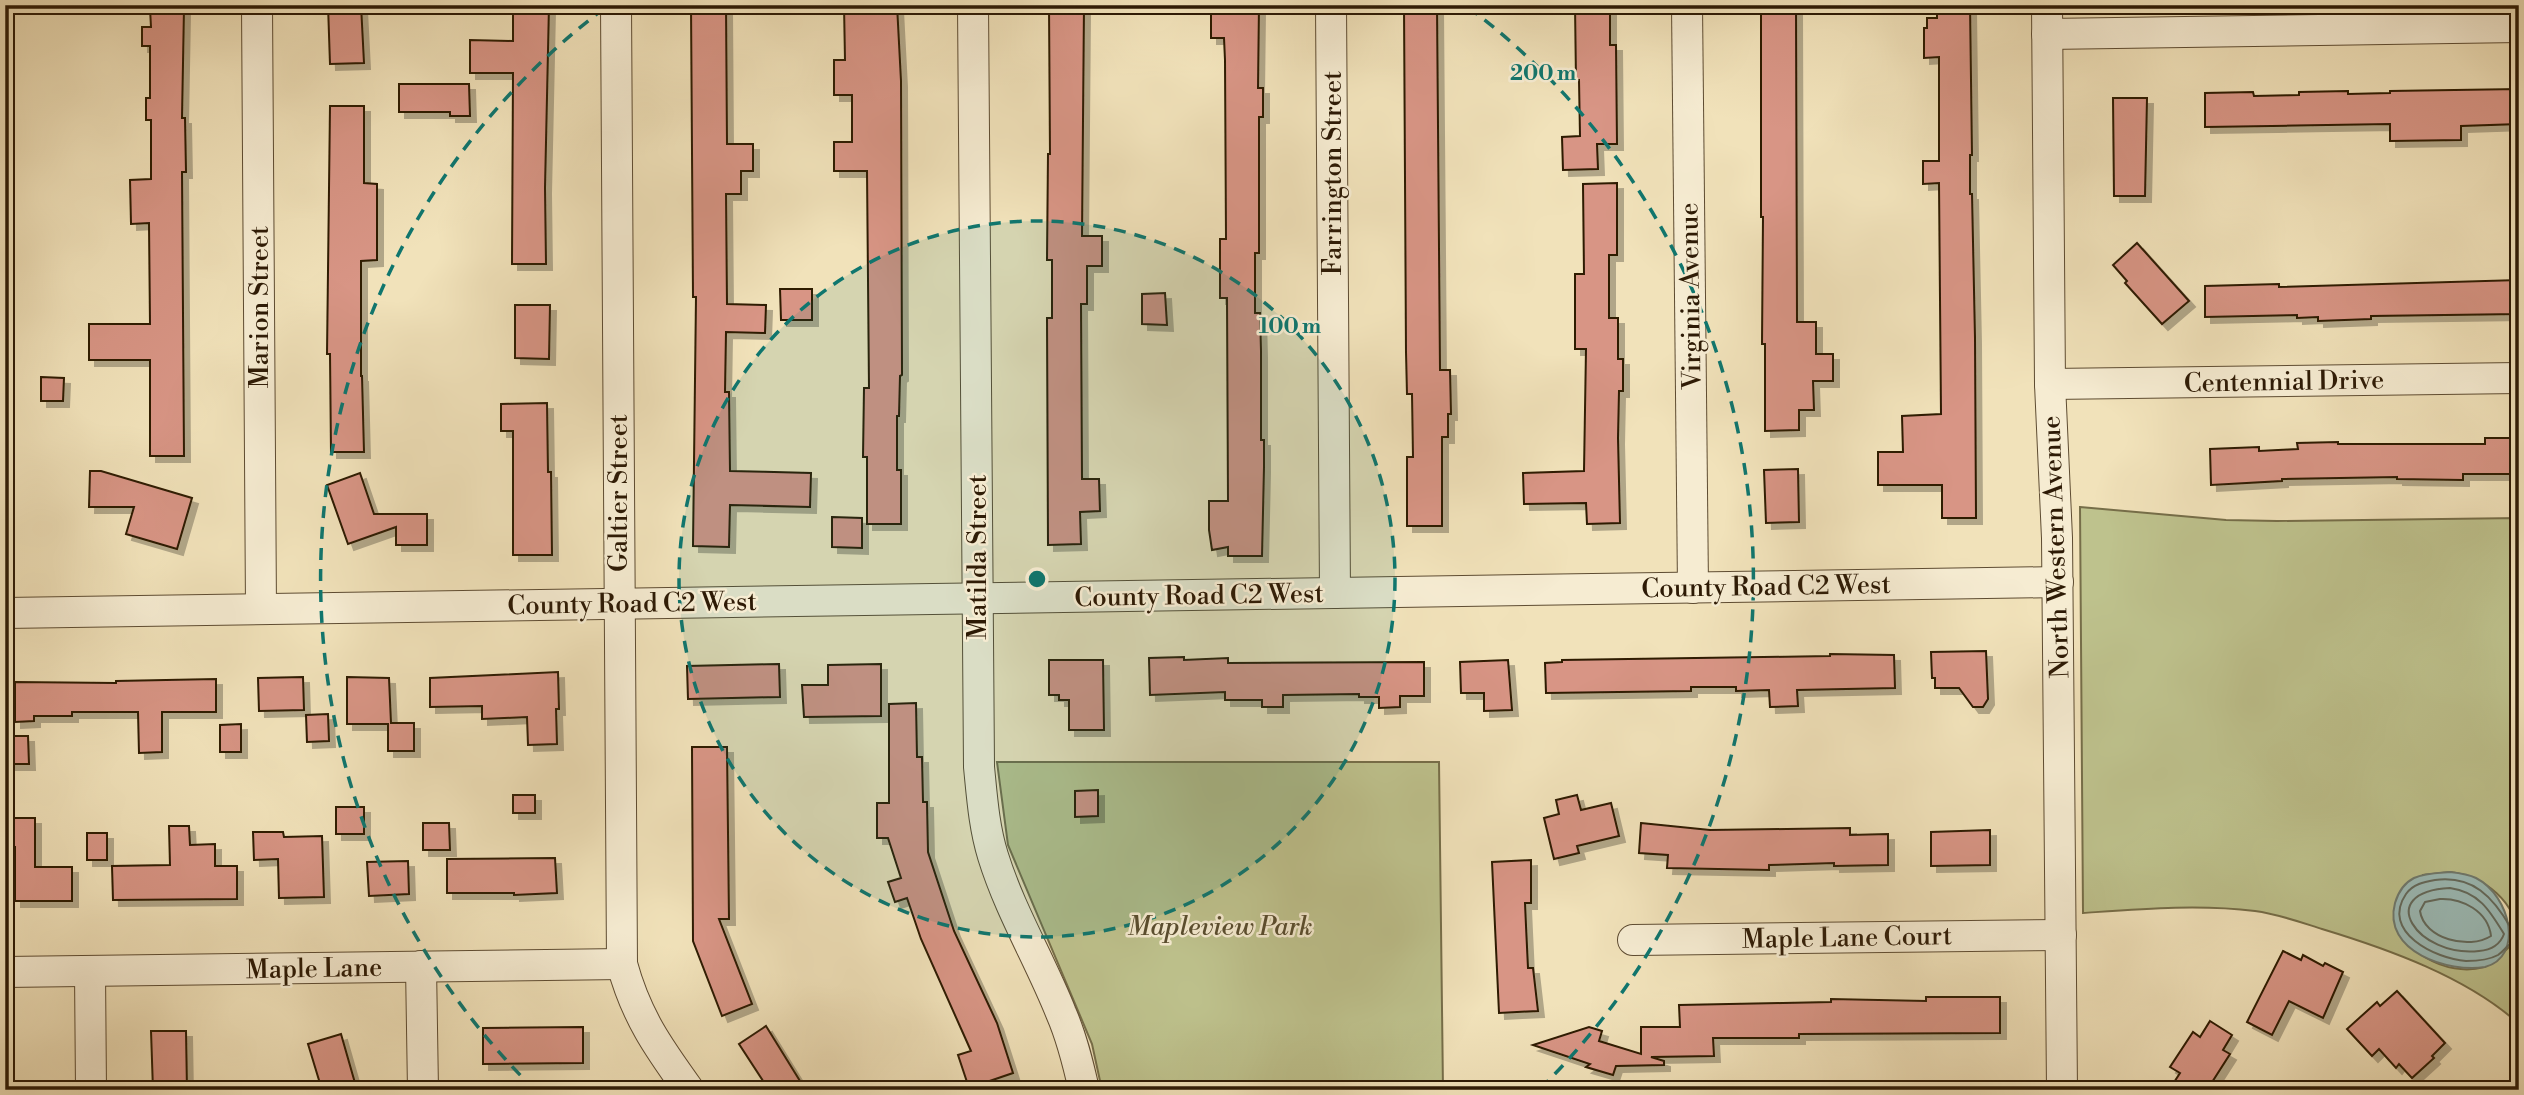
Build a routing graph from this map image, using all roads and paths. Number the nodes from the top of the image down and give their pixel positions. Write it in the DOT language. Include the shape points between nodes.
graph roads {
  1 [pos="257,5"];
  2 [pos="616,5"];
  3 [pos="972,5"];
  4 [pos="1331,5"];
  5 [pos="1687,5"];
  6 [pos="2047,19"];
  7 [pos="2519,27"];
  8 [pos="2519,377"];
  9 [pos="2050,384"];
  10 [pos="2058,582"];
  11 [pos="1693,588"];
  12 [pos="1335,593"];
  13 [pos="977,598"];
  14 [pos="619,603"];
  15 [pos="261,609"];
  16 [pos="5,613"];
  17 [pos="2061,935"];
  18 [pos="1633,940"];
  19 [pos="622,964"];
  20 [pos="421,966"];
  21 [pos="90,971"];
  22 [pos="5,972"];
  23 [pos="90,1090"];
  24 [pos="423,1090"];
  25 [pos="689,1090"];
  26 [pos="1084,1090"];
  27 [pos="2063,1090"];
  1 -- 15 [label="street, Marion Street"];
  2 -- 14 [label="street, Galtier Street"];
  3 -- 13 [label="street, Matilda Street"];
  4 -- 12 [label="street, Farrington Street"];
  5 -- 11 [label="street, Virginia Avenue"];
  6 -- 7 [label="street"];
  6 -- 9 [label="street, North Western Avenue"];
  8 -- 9 [label="street, Centennial Drive"];
  9 -- 10 [label="street, North Western Avenue"];
  10 -- 11 [label="street, County Road C2 West"];
  10 -- 17 [label="street, North Western Avenue"];
  11 -- 12 [label="street, County Road C2 West"];
  12 -- 13 [label="street, County Road C2 West"];
  13 -- 14 [label="street, County Road C2 West"];
  13 -- 26 [label="street, Matilda Street" via="983,813 1007,894 1076,1052"];
  14 -- 15 [label="street, County Road C2 West"];
  14 -- 19 [label="street, Galtier Street"];
  15 -- 16 [label="street, County Road C2 West"];
  17 -- 18 [label="street, Maple Lane Court"];
  17 -- 27 [label="street, North Western Avenue"];
  19 -- 20 [label="street, Maple Lane"];
  19 -- 25 [label="street, Galtier Street" via="643,1023"];
  20 -- 21 [label="street, Maple Lane"];
  20 -- 24 [label="street"];
  21 -- 22 [label="street, Maple Lane"];
  21 -- 23 [label="street"];
}
